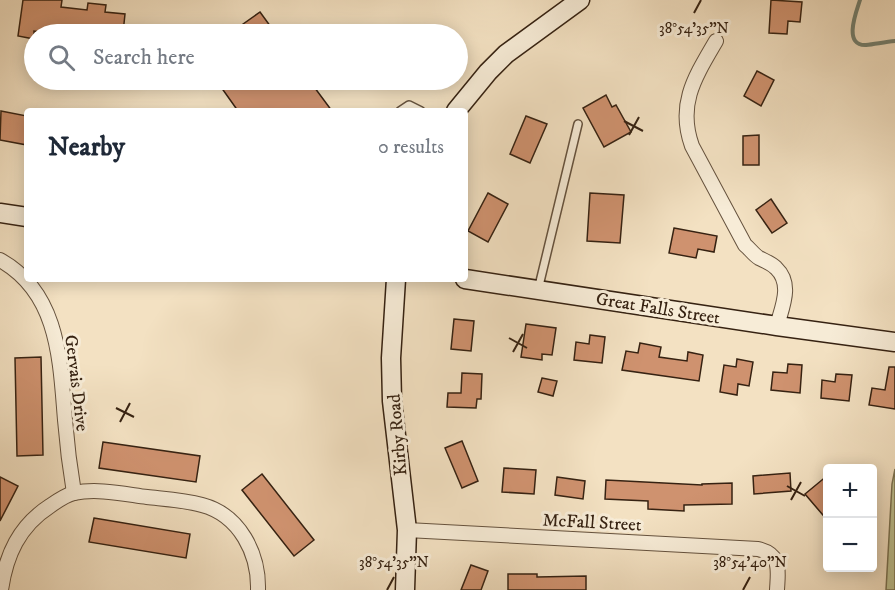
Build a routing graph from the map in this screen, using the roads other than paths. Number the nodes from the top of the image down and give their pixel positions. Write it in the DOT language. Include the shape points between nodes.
graph roads {
  1 [pos="580,0"];
  2 [pos="716,41"];
  3 [pos="458,108"];
  4 [pos="578,124"];
  5 [pos="0,213"];
  6 [pos="24,217"];
  7 [pos="0,260"];
  8 [pos="24,278"];
  9 [pos="468,279"];
  10 [pos="27,282"];
  11 [pos="396,282"];
  12 [pos="538,290"];
  13 [pos="777,326"];
  14 [pos="895,342"];
  15 [pos="74,493"];
  16 [pos="407,530"];
  17 [pos="1,590"];
  18 [pos="258,590"];
  19 [pos="405,590"];
  20 [pos="777,590"];
  1 -- 3 [label="main road" via="506,54"];
  2 -- 13 [label="street" via="694,78 687,99 687,132 746,245 782,275 786,294"];
  4 -- 12 [label="lane"];
  5 -- 6 [label="main road"];
  7 -- 8 [label="street, Gervais Drive"];
  9 -- 12 [label="main road, Great Falls Street"];
  10 -- 15 [label="street, Gervais Drive" via="41,302 58,345"];
  11 -- 16 [label="main road, Kirby Road" via="392,401"];
  12 -- 13 [label="main road, Great Falls Street"];
  13 -- 14 [label="main road, Great Falls Street"];
  15 -- 17 [label="street" via="42,511 17,538 4,570"];
  15 -- 18 [label="street" via="104,492 184,502 219,512 250,545 257,566"];
  16 -- 19 [label="main road, Kirby Road"];
  16 -- 20 [label="street, McFall Street" via="758,549 777,553"];
}
